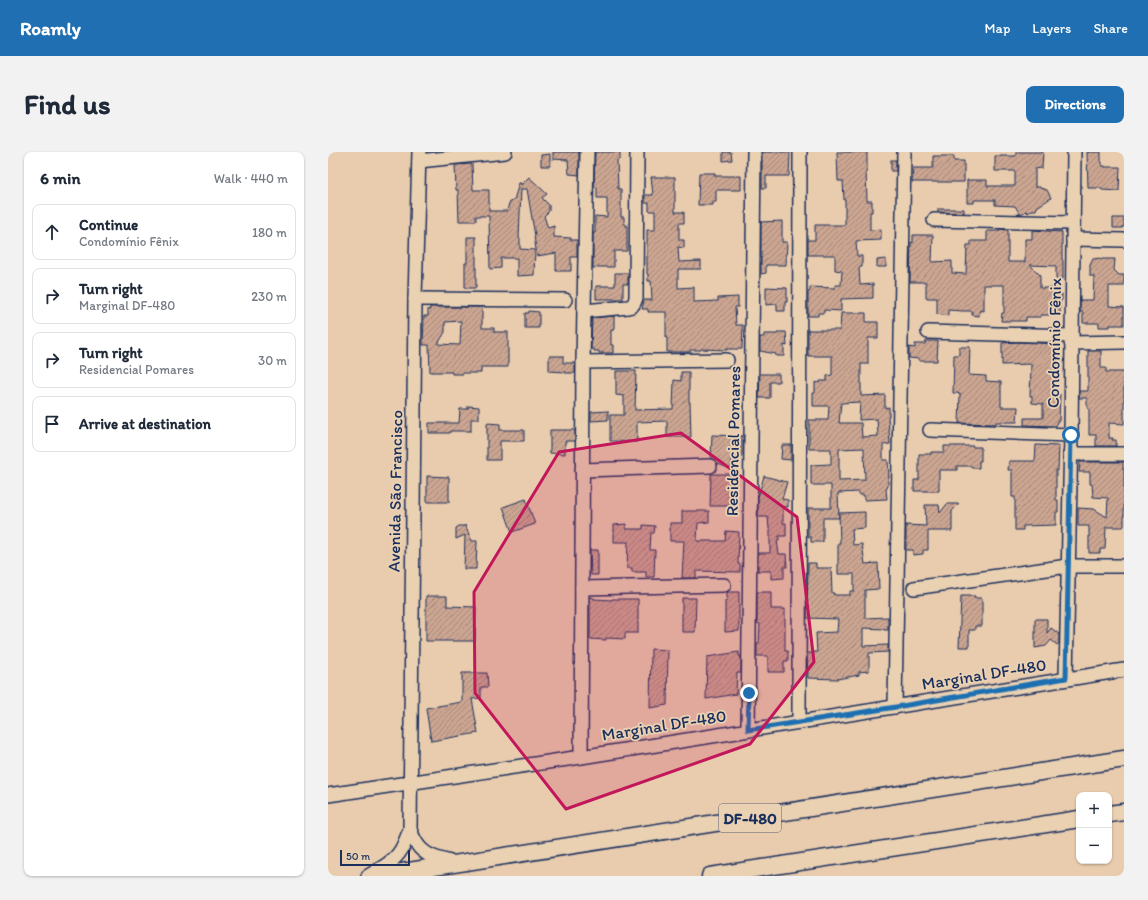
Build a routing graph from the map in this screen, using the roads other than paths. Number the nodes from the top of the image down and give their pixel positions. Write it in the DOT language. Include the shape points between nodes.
graph roads {
  1 [pos="505,152"];
  2 [pos="587,152"];
  3 [pos="637,152"];
  4 [pos="754,152"];
  5 [pos="800,152"];
  6 [pos="904,152"];
  7 [pos="1074,152"];
  8 [pos="419,157"];
  9 [pos="934,220"];
  10 [pos="1073,222"];
  11 [pos="1073,239"];
  12 [pos="1124,240"];
  13 [pos="415,299"];
  14 [pos="564,300"];
  15 [pos="584,311"];
  16 [pos="928,332"];
  17 [pos="1072,339"];
  18 [pos="1124,342"];
  19 [pos="727,360"];
  20 [pos="583,362"];
  21 [pos="930,430"];
  22 [pos="1071,435"];
  23 [pos="1070,454"];
  24 [pos="1124,454"];
  25 [pos="710,466"];
  26 [pos="582,470"];
  27 [pos="1068,566"];
  28 [pos="1124,566"];
  29 [pos="724,585"];
  30 [pos="582,588"];
  31 [pos="914,588"];
  32 [pos="1124,670"];
  33 [pos="1066,678"];
  34 [pos="896,707"];
  35 [pos="799,722"];
  36 [pos="748,730"];
  37 [pos="581,757"];
  38 [pos="1124,759"];
  39 [pos="410,783"];
  40 [pos="328,795"];
  41 [pos="1124,812"];
  42 [pos="1112,814"];
  43 [pos="1076,819"];
  44 [pos="410,830"];
  45 [pos="456,864"];
  46 [pos="368,876"];
  47 [pos="376,876"];
  48 [pos="710,876"];
  1 -- 8 [label="street"];
  2 -- 15 [label="street"];
  3 -- 15 [label="street" via="636,298 632,306"];
  4 -- 36 [label="street, Residencial Pomares"];
  5 -- 35 [label="street"];
  6 -- 34 [label="street"];
  7 -- 10 [label="street, Condomínio Fênix"];
  8 -- 13 [label="street, Avenida São Francisco"];
  9 -- 10 [label="street"];
  10 -- 11 [label="street, Condomínio Fênix"];
  11 -- 12 [label="street"];
  11 -- 17 [label="street, Condomínio Fênix"];
  13 -- 14 [label="street"];
  13 -- 39 [label="street, Avenida São Francisco"];
  15 -- 20 [label="street"];
  16 -- 17 [label="street"];
  17 -- 18 [label="street"];
  17 -- 22 [label="street, Condomínio Fênix"];
  19 -- 20 [label="street"];
  20 -- 26 [label="street"];
  21 -- 22 [label="street"];
  22 -- 23 [label="street, Condomínio Fênix"];
  23 -- 24 [label="street"];
  23 -- 27 [label="street, Condomínio Fênix"];
  25 -- 26 [label="street"];
  26 -- 30 [label="street"];
  27 -- 28 [label="street"];
  27 -- 31 [label="street"];
  27 -- 33 [label="street, Condomínio Fênix"];
  29 -- 30 [label="street"];
  30 -- 37 [label="street"];
  32 -- 33 [label="street, Marginal DF-480"];
  33 -- 34 [label="street, Marginal DF-480"];
  34 -- 35 [label="street, Marginal DF-480"];
  35 -- 36 [label="street, Marginal DF-480"];
  36 -- 37 [label="street, Marginal DF-480"];
  37 -- 39 [label="street, Marginal DF-480"];
  38 -- 45 [label="main road, DF-480"];
  39 -- 40 [label="street, Marginal DF-480"];
  39 -- 44 [label="street, Avenida São Francisco"];
  41 -- 42 [label="main road"];
  43 -- 48 [label="main road"];
  44 -- 45 [label="street" via="416,844 424,851 433,857"];
  44 -- 46 [label="street" via="396,857"];
  45 -- 47 [label="main road, DF-480"];
}
